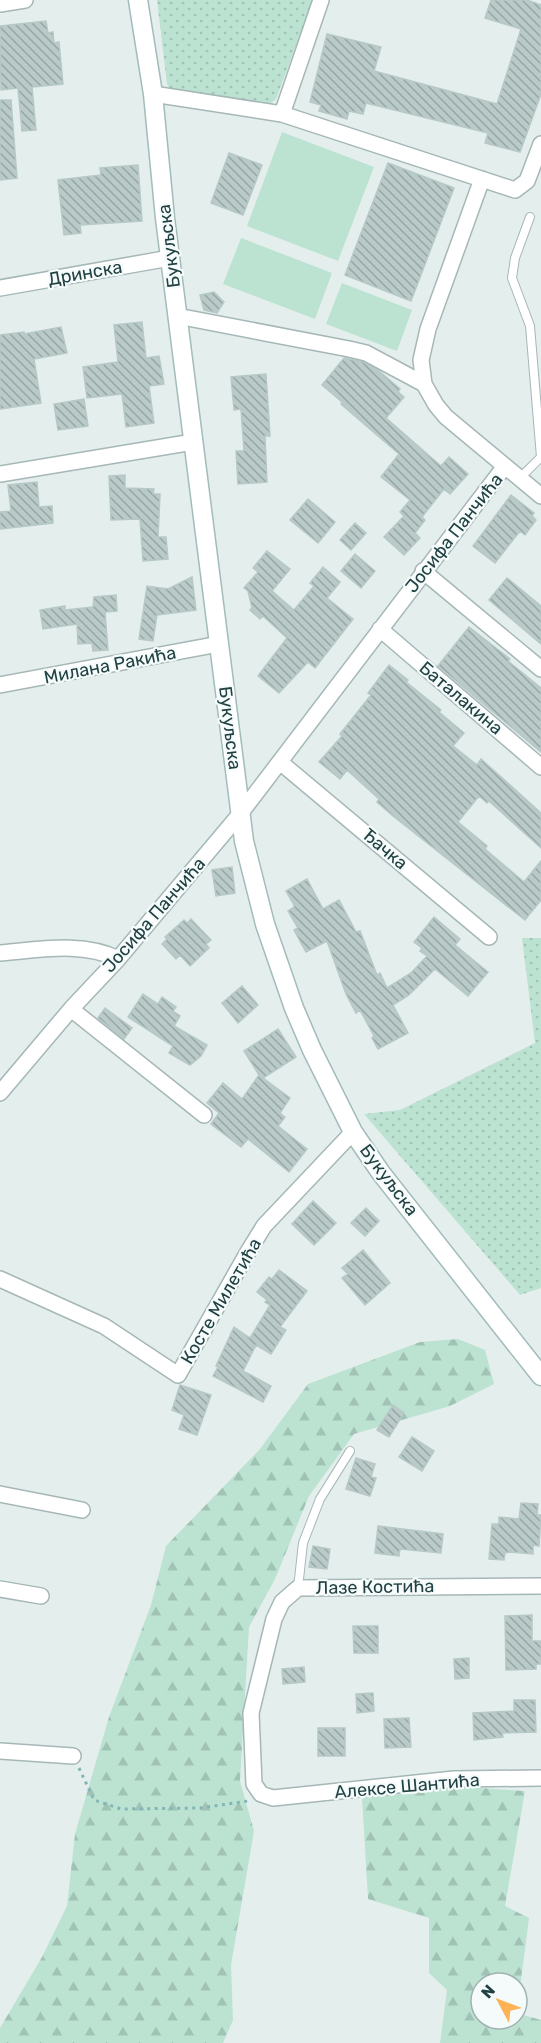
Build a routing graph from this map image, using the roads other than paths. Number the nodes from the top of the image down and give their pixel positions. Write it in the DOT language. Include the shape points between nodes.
graph roads {
  1 [pos="25,0"];
  2 [pos="138,0"];
  3 [pos="321,0"];
  4 [pos="0,4"];
  5 [pos="153,94"];
  6 [pos="282,114"];
  7 [pos="541,144"];
  8 [pos="482,179"];
  9 [pos="530,217"];
  10 [pos="170,258"];
  11 [pos="0,288"];
  12 [pos="177,316"];
  13 [pos="424,384"];
  14 [pos="194,442"];
  15 [pos="541,457"];
  16 [pos="505,466"];
  17 [pos="0,474"];
  18 [pos="520,478"];
  19 [pos="541,495"];
  20 [pos="423,571"];
  21 [pos="380,629"];
  22 [pos="219,644"];
  23 [pos="541,669"];
  24 [pos="0,685"];
  25 [pos="280,762"];
  26 [pos="541,766"];
  27 [pos="240,814"];
  28 [pos="489,937"];
  29 [pos="0,952"];
  30 [pos="118,959"];
  31 [pos="71,1009"];
  32 [pos="0,1093"];
  33 [pos="204,1115"];
  34 [pos="353,1132"];
  35 [pos="0,1279"];
  36 [pos="541,1376"];
  37 [pos="350,1451"];
  38 [pos="0,1494"];
  39 [pos="82,1510"];
  40 [pos="541,1586"];
  41 [pos="298,1588"];
  42 [pos="0,1589"];
  43 [pos="41,1596"];
  44 [pos="0,1751"];
  45 [pos="74,1756"];
  46 [pos="541,1778"];
  47 [pos="273,1798"];
  1 -- 4 [label="street"];
  2 -- 5 [label="main road, Букуљска"];
  3 -- 6 [label="street"];
  5 -- 6 [label="street"];
  5 -- 10 [label="main road, Букуљска"];
  6 -- 8 [label="street"];
  7 -- 8 [label="street" via="527,181 515,190"];
  8 -- 13 [label="street" via="428,329 422,360"];
  9 -- 15 [label="lane" via="512,278 532,336"];
  10 -- 11 [label="street, Дринска"];
  10 -- 12 [label="main road, Букуљска"];
  12 -- 13 [label="street" via="349,349"];
  12 -- 14 [label="main road, Букуљска"];
  13 -- 16 [label="street, Јосифа Панчића" via="446,417"];
  14 -- 17 [label="street"];
  14 -- 22 [label="main road, Букуљска"];
  15 -- 18 [label="lane"];
  16 -- 18 [label="street"];
  16 -- 20 [label="street, Јосифа Панчића"];
  18 -- 19 [label="street"];
  20 -- 21 [label="street, Јосифа Панчића"];
  20 -- 23 [label="street"];
  21 -- 25 [label="street, Јосифа Панчића"];
  21 -- 26 [label="street, Баталакина"];
  22 -- 24 [label="street, Милана Ракића"];
  22 -- 27 [label="main road, Букуљска"];
  25 -- 27 [label="street, Јосифа Панчића"];
  25 -- 28 [label="street, Ђачка"];
  27 -- 30 [label="street, Јосифа Панчића"];
  27 -- 34 [label="main road, Букуљска" via="253,882 278,965 312,1050"];
  29 -- 30 [label="street" via="70,949 105,952"];
  30 -- 31 [label="street, Јосифа Панчића"];
  31 -- 32 [label="street, Јосифа Панчића"];
  31 -- 33 [label="street"];
  34 -- 35 [label="street, Косте Милетића" via="264,1226 178,1375 104,1326"];
  34 -- 36 [label="main road, Букуљска" via="383,1176"];
  37 -- 41 [label="lane" via="320,1499 303,1543"];
  38 -- 39 [label="street"];
  40 -- 41 [label="street, Лазе Костића"];
  41 -- 47 [label="street, Лазе Костића" via="282,1602 274,1619 251,1713 254,1784 261,1794"];
  42 -- 43 [label="street"];
  44 -- 45 [label="street"];
  46 -- 47 [label="street, Алексе Шантића" via="454,1779"];
}
